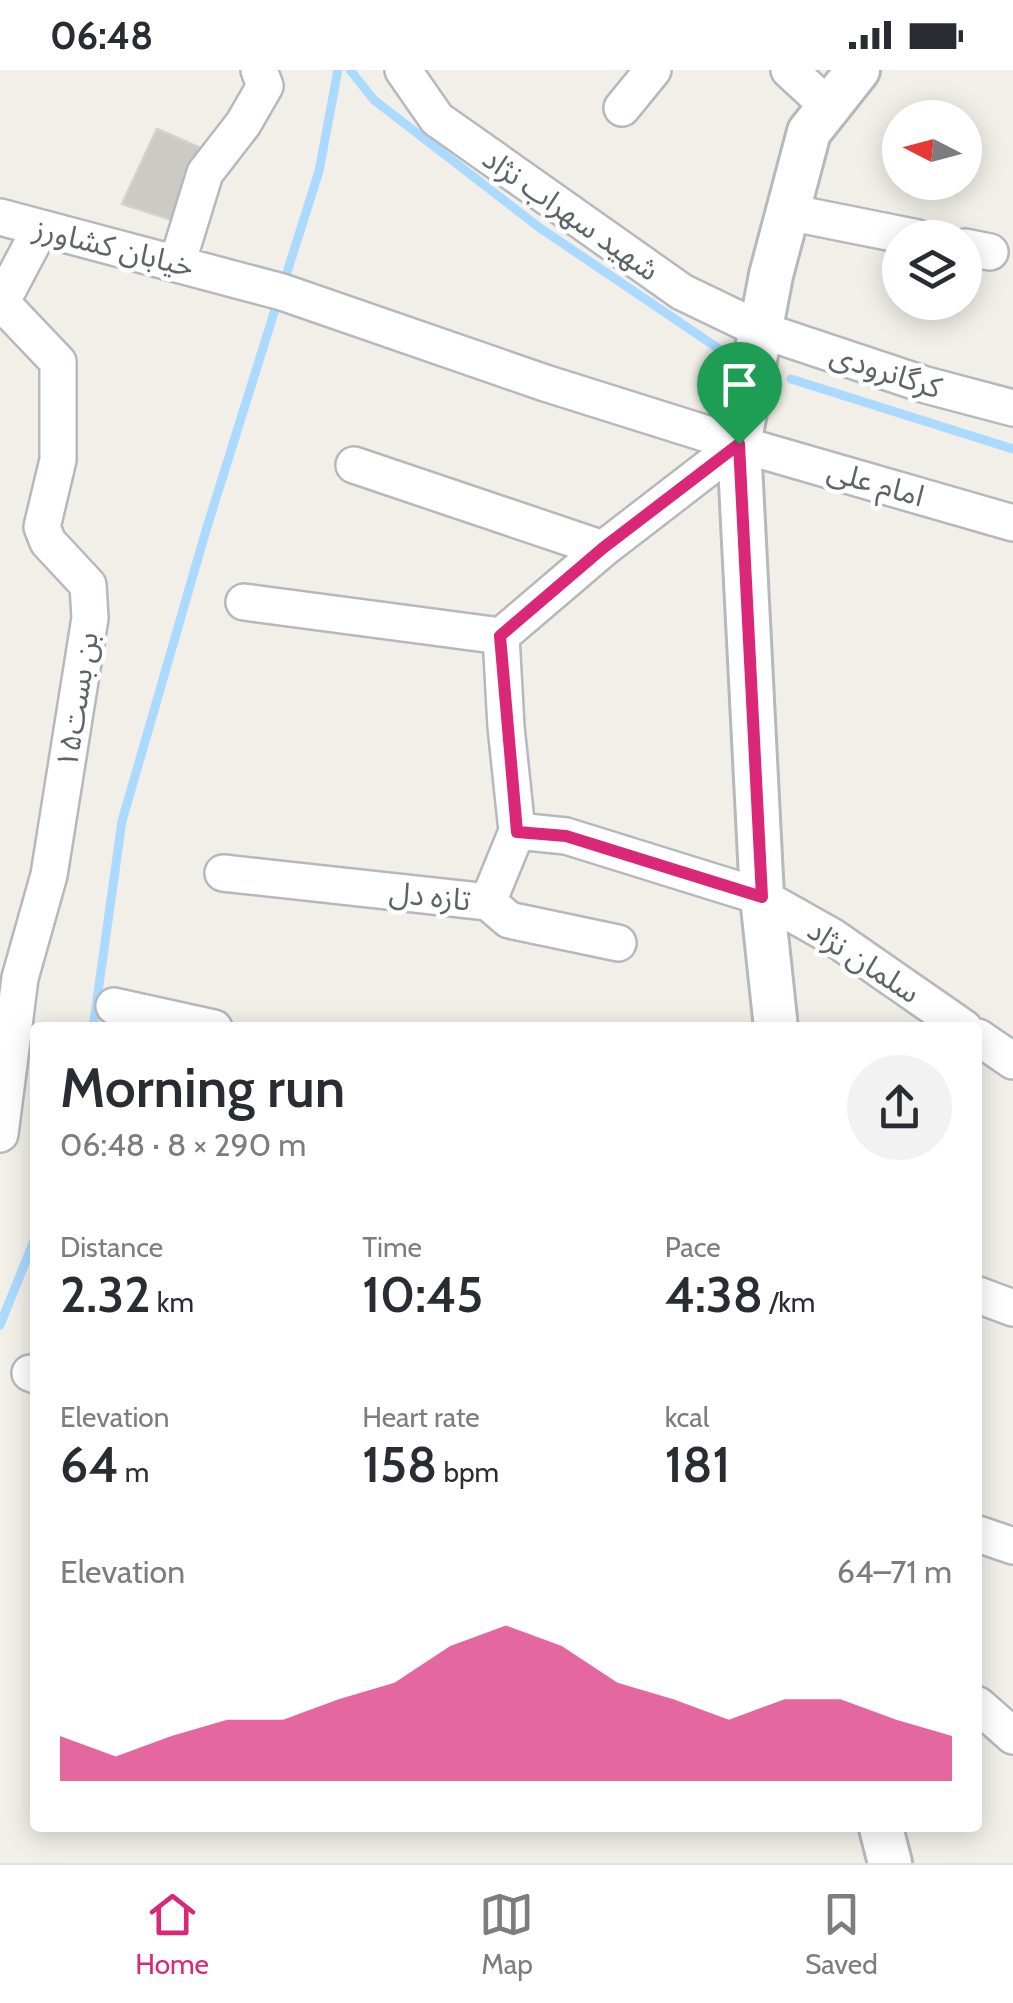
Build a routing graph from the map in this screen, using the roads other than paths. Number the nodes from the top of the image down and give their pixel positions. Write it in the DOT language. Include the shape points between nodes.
graph roads {
  1 [pos="259,70"];
  2 [pos="403,70"];
  3 [pos="654,70"];
  4 [pos="790,70"];
  5 [pos="858,70"];
  6 [pos="829,107"];
  7 [pos="622,108"];
  8 [pos="788,212"];
  9 [pos="0,218"];
  10 [pos="40,229"];
  11 [pos="882,231"];
  12 [pos="177,264"];
  13 [pos="0,302"];
  14 [pos="337,312"];
  15 [pos="761,330"];
  16 [pos="1013,408"];
  17 [pos="739,444"];
  18 [pos="354,465"];
  19 [pos="1013,523"];
  20 [pos="603,548"];
  21 [pos="244,602"];
  22 [pos="500,636"];
  23 [pos="517,832"];
  24 [pos="223,873"];
  25 [pos="762,897"];
  26 [pos="488,902"];
  27 [pos="618,943"];
  28 [pos="114,1006"];
  29 [pos="187,1022"];
  30 [pos="775,1022"];
  31 [pos="955,1022"];
  32 [pos="982,1039"];
  33 [pos="1013,1061"];
  34 [pos="0,1130"];
  35 [pos="982,1297"];
  36 [pos="1013,1308"];
  37 [pos="982,1535"];
  38 [pos="1013,1546"];
  39 [pos="982,1709"];
  40 [pos="1013,1736"];
  41 [pos="882,1832"];
  42 [pos="890,1863"];
  1 -- 12 [label="street" via="265,86 205,173"];
  2 -- 15 [label="street, شهید سهراب نژاد" via="437,119 682,292"];
  3 -- 7 [label="street"];
  4 -- 6 [label="street"];
  5 -- 6 [label="street"];
  6 -- 8 [label="street" via="809,132"];
  8 -- 11 [label="street"];
  8 -- 15 [label="street"];
  9 -- 10 [label="street, خیابان کشاورز"];
  10 -- 12 [label="street, خیابان کشاورز"];
  10 -- 13 [label="street"];
  12 -- 14 [label="street, خیابان کشاورز"];
  13 -- 34 [label="street, بن بست۱۵" via="58,362 58,460 42,527 88,585 90,618 49,875 20,978"];
  14 -- 17 [label="street, امام علی"];
  15 -- 16 [label="street, کرگانرودی"];
  15 -- 17 [label="street"];
  17 -- 19 [label="street, امام علی"];
  17 -- 20 [label="street"];
  17 -- 25 [label="street"];
  18 -- 20 [label="street"];
  20 -- 22 [label="street"];
  21 -- 22 [label="street"];
  22 -- 23 [label="street"];
  23 -- 25 [label="street" via="566,836"];
  23 -- 26 [label="street, تازه دل"];
  24 -- 26 [label="street, تازه دل"];
  25 -- 30 [label="street"];
  25 -- 31 [label="street, سلمان نژاد" via="834,937"];
  26 -- 27 [label="street" via="509,920"];
  28 -- 29 [label="street"];
  32 -- 33 [label="street"];
  35 -- 36 [label="street"];
  37 -- 38 [label="street"];
  39 -- 40 [label="street"];
  41 -- 42 [label="street"];
}
